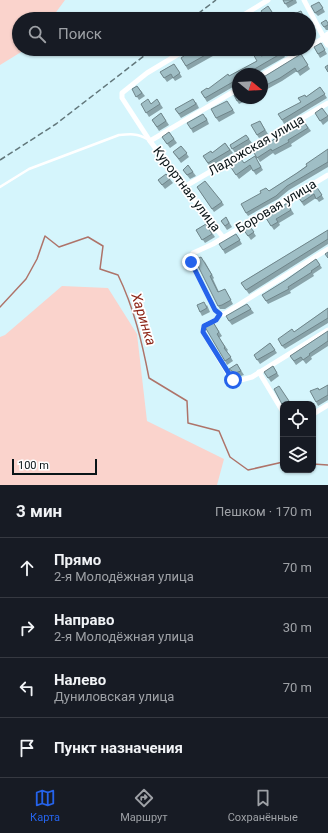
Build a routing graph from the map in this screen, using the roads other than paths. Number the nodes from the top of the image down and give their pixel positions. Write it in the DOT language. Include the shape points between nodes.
graph roads {
  1 [pos="268,0"];
  2 [pos="304,0"];
  3 [pos="248,12"];
  4 [pos="311,12"];
  5 [pos="316,20"];
  6 [pos="327,39"];
  7 [pos="316,44"];
  8 [pos="176,56"];
  9 [pos="293,56"];
  10 [pos="268,71"];
  11 [pos="232,93"];
  12 [pos="328,103"];
  13 [pos="150,141"];
  14 [pos="328,174"];
  15 [pos="0,187"];
  16 [pos="184,187"];
  17 [pos="223,237"];
  18 [pos="328,249"];
  19 [pos="220,314"];
  20 [pos="328,330"];
  21 [pos="259,372"];
  22 [pos="328,405"];
  23 [pos="280,407"];
  24 [pos="316,412"];
  1 -- 3 [label="street"];
  2 -- 4 [label="street"];
  5 -- 6 [label="street"];
  6 -- 7 [label="street"];
  8 -- 13 [label="street, Курортная улица" via="122,93 123,101"];
  9 -- 10 [label="street"];
  11 -- 13 [label="street"];
  12 -- 16 [label="street, Ладожская улица"];
  13 -- 15 [label="lane" via="142,135 118,135 29,169"];
  13 -- 16 [label="street, Курортная улица"];
  14 -- 17 [label="street, Боровая улица"];
  16 -- 17 [label="street, Курортная улица"];
  17 -- 19 [label="street, Боровая улица" via="197,250 190,258 215,310"];
  18 -- 19 [label="street" via="224,314"];
  19 -- 21 [label="street" via="216,320 204,326 203,332 230,377 242,381"];
  20 -- 21 [label="street"];
  21 -- 23 [label="street"];
  22 -- 24 [label="street"];
}
